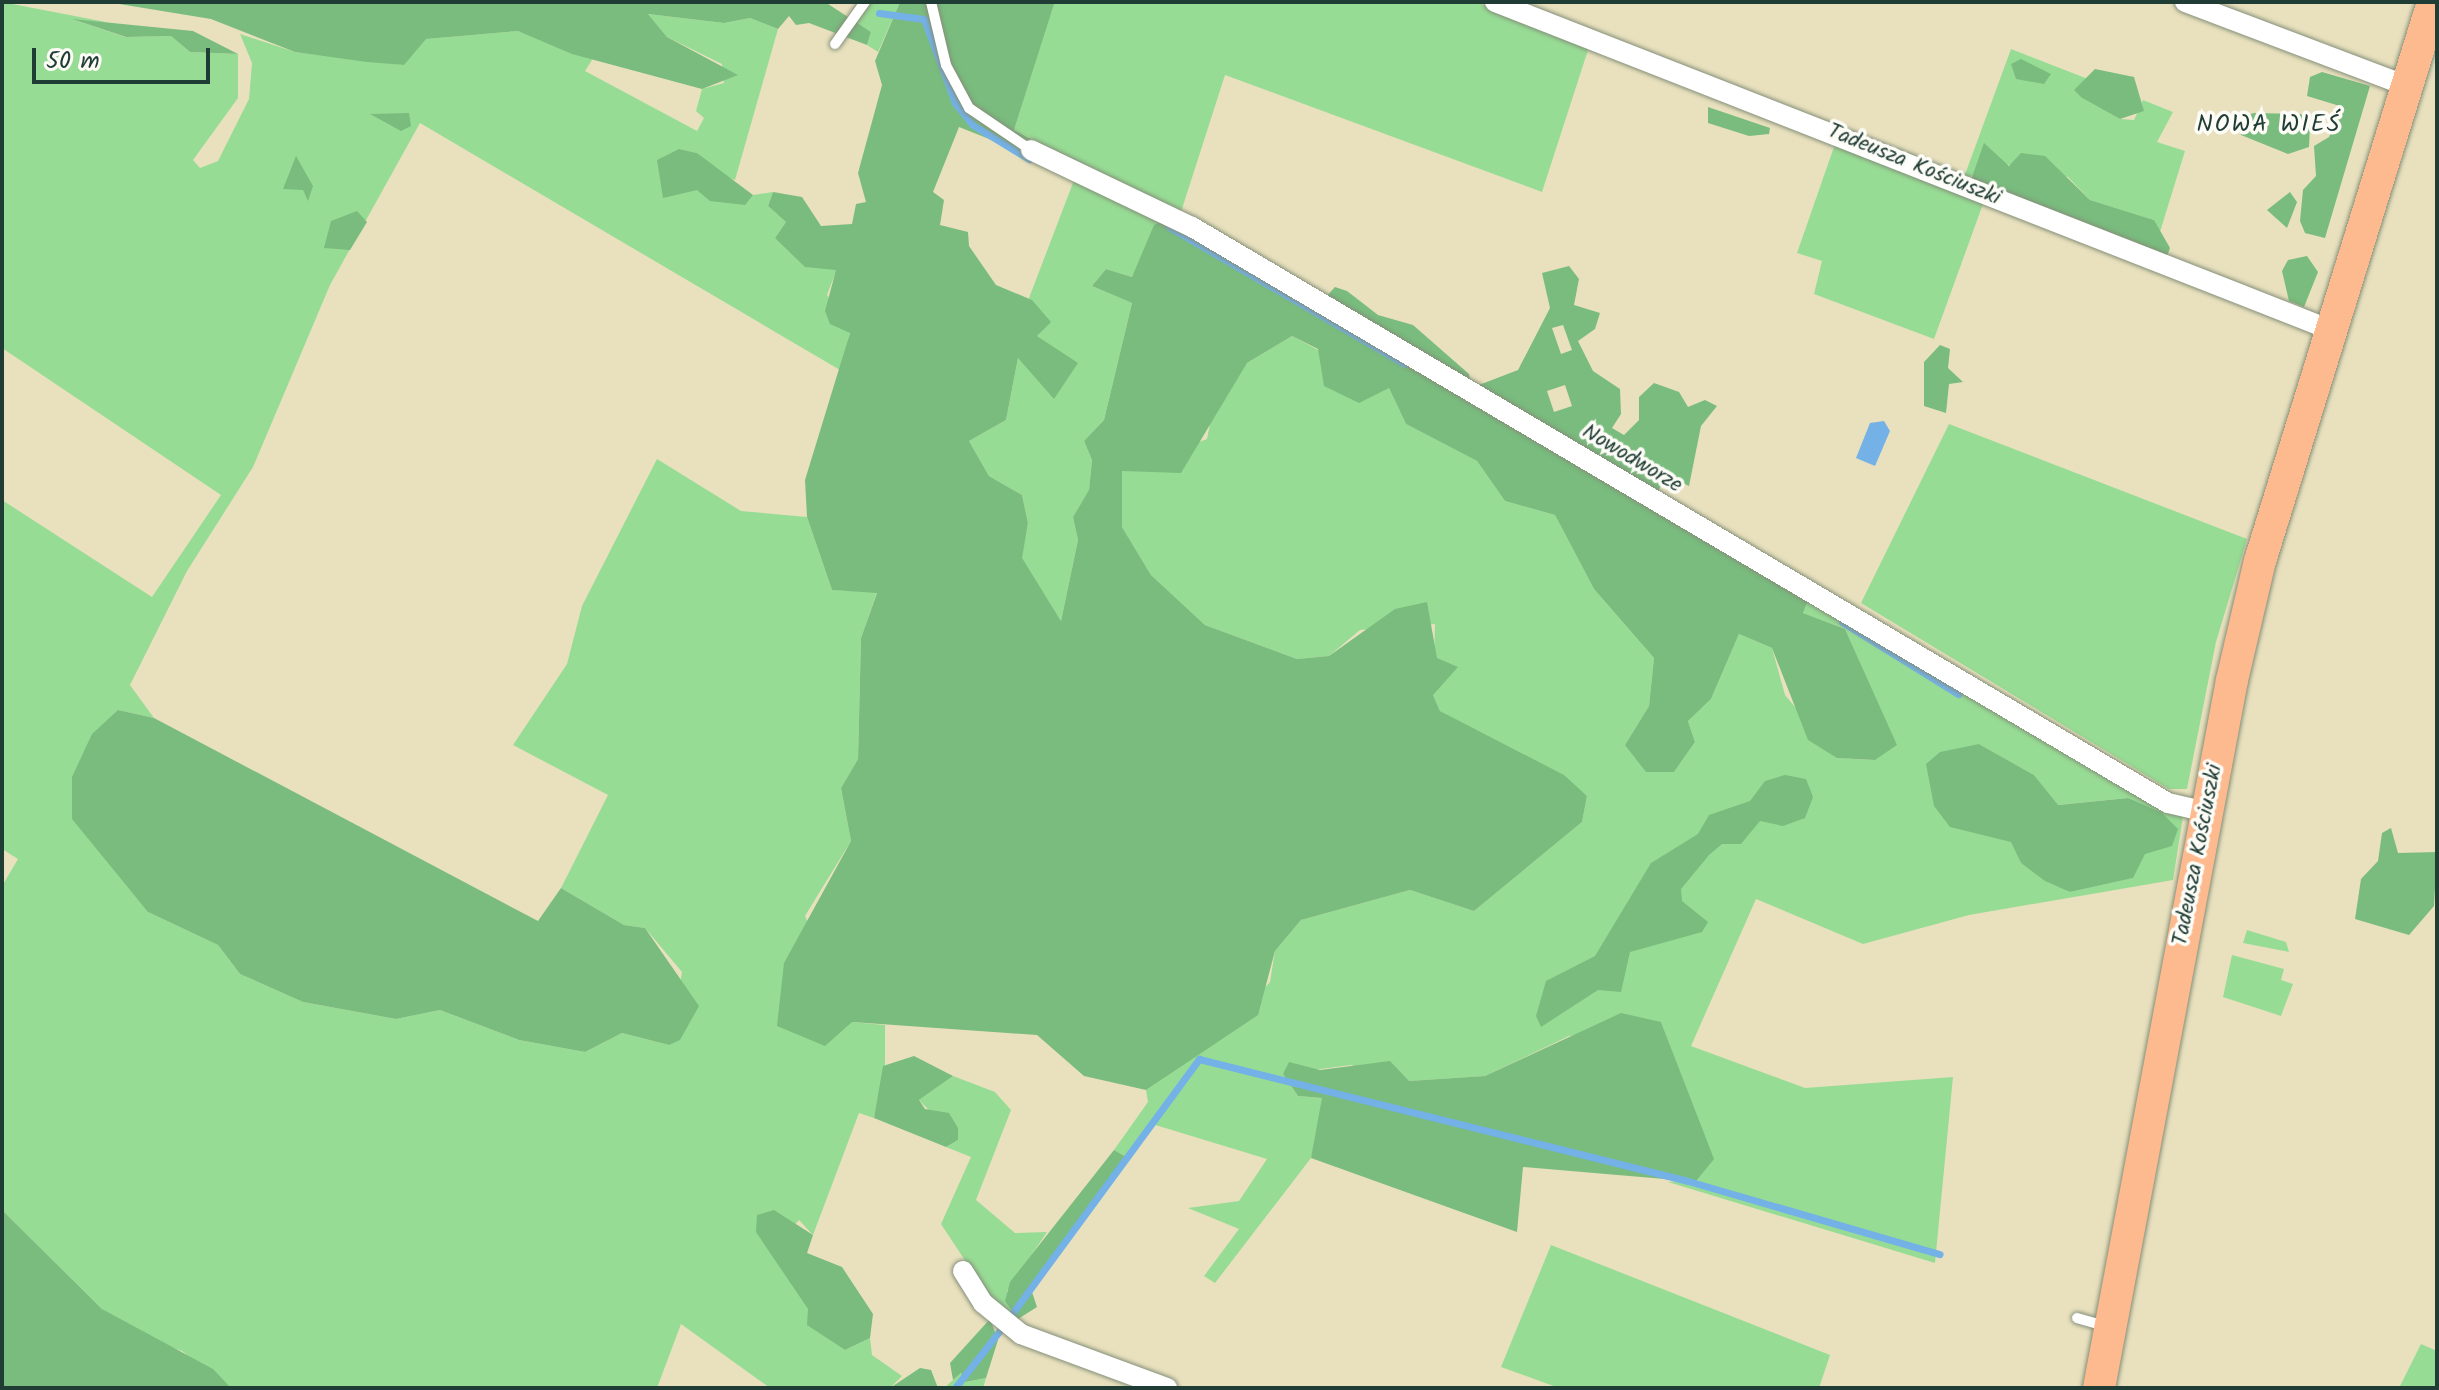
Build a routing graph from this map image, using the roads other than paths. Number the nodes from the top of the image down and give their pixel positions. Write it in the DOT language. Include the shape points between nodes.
graph roads {
  1 [pos="865,2"];
  2 [pos="931,2"];
  3 [pos="1495,2"];
  4 [pos="2185,2"];
  5 [pos="2433,2"];
  6 [pos="835,44"];
  7 [pos="2407,86"];
  8 [pos="1031,150"];
  9 [pos="2331,330"];
  10 [pos="2206,812"];
  11 [pos="963,1271"];
  12 [pos="2077,1318"];
  13 [pos="2111,1327"];
  14 [pos="1131,1382"];
  15 [pos="1167,1388"];
  16 [pos="2099,1388"];
  1 -- 6 [label="lane"];
  2 -- 8 [label="lane" via="946,65 969,108"];
  3 -- 9 [label="street, Tadeusza Kościuszki"];
  4 -- 7 [label="street"];
  5 -- 7 [label="main road, Tadeusza Kościuszki"];
  7 -- 9 [label="main road, Tadeusza Kościuszki"];
  8 -- 10 [label="street, Nowodworze" via="1192,227 2168,803"];
  9 -- 10 [label="main road, Tadeusza Kościuszki" via="2260,561"];
  10 -- 13 [label="main road, Tadeusza Kościuszki"];
  11 -- 14 [label="street" via="983,1303 1021,1334"];
  12 -- 13 [label="lane"];
  13 -- 16 [label="main road, Tadeusza Kościuszki"];
  14 -- 15 [label="street"];
}
